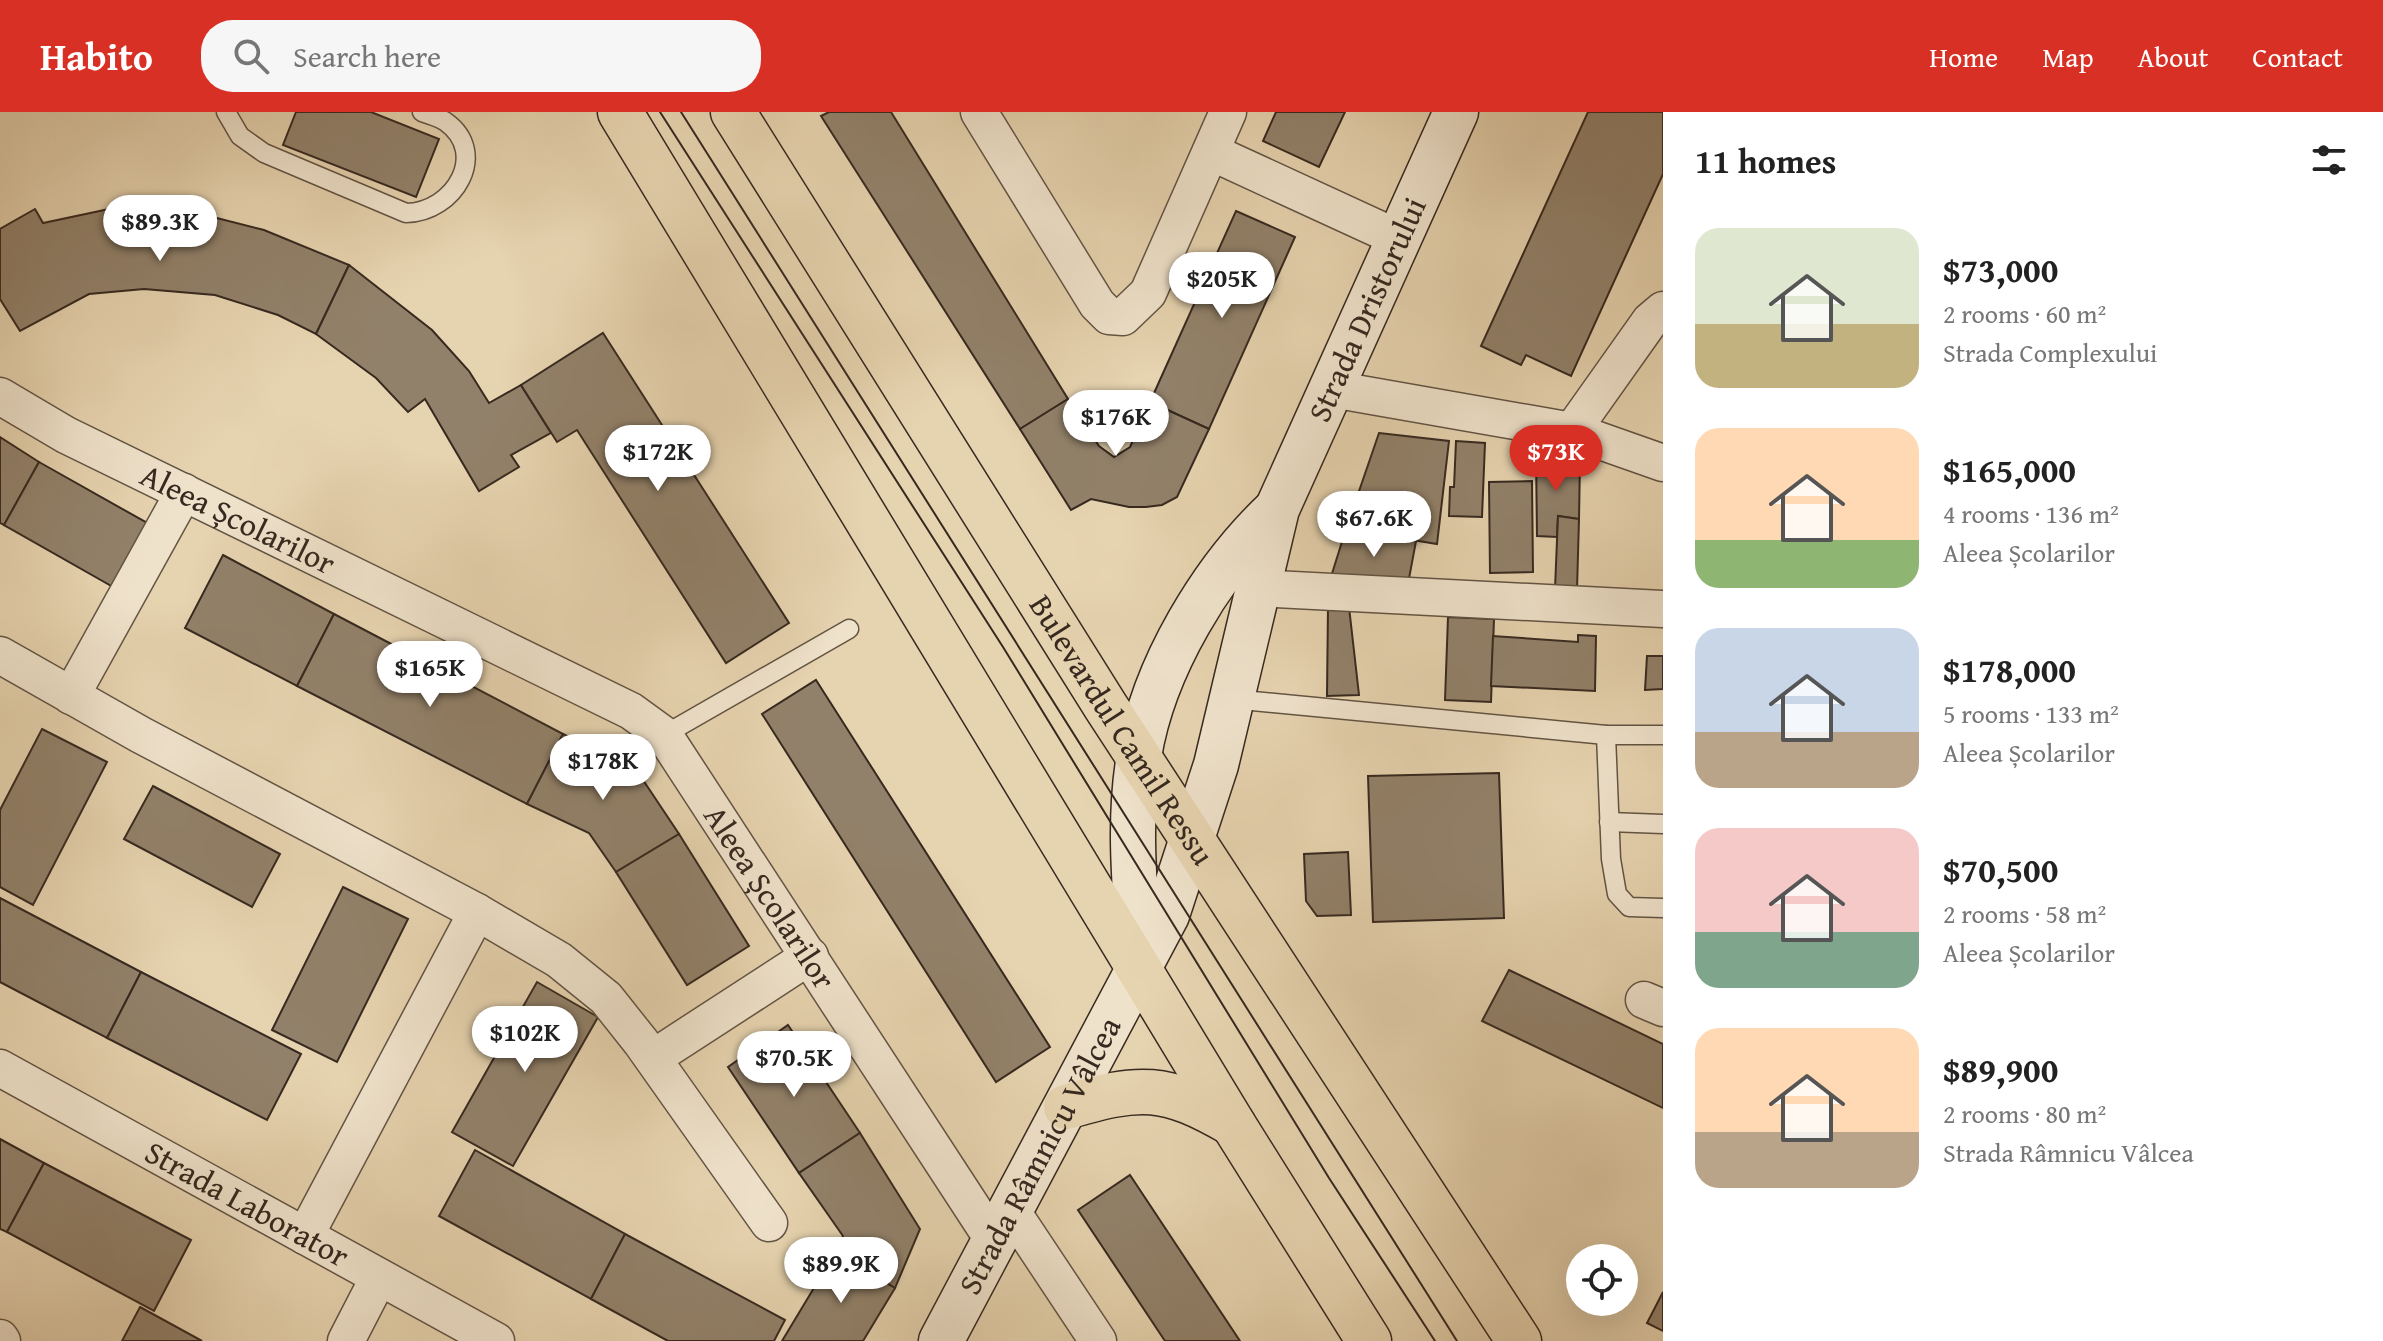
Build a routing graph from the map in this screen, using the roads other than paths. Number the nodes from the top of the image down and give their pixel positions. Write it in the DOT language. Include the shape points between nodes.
graph roads {
  1 [pos="226,112"];
  2 [pos="422,112"];
  3 [pos="620,112"];
  4 [pos="979,112"];
  5 [pos="1228,112"];
  6 [pos="1456,112"];
  7 [pos="739,114"];
  8 [pos="1211,152"];
  9 [pos="1400,239"];
  10 [pos="1663,310"];
  11 [pos="1332,389"];
  12 [pos="0,396"];
  13 [pos="1572,431"];
  14 [pos="1663,463"];
  15 [pos="184,492"];
  16 [pos="1277,509"];
  17 [pos="1257,588"];
  18 [pos="1663,609"];
  19 [pos="849,629"];
  20 [pos="0,655"];
  21 [pos="71,696"];
  22 [pos="1232,699"];
  23 [pos="664,735"];
  24 [pos="1606,735"];
  25 [pos="1663,735"];
  26 [pos="1139,756"];
  27 [pos="1609,822"];
  28 [pos="1663,824"];
  29 [pos="1192,840"];
  30 [pos="1663,908"];
  31 [pos="477,912"];
  32 [pos="810,956"];
  33 [pos="1140,971"];
  34 [pos="653,1058"];
  35 [pos="0,1068"];
  36 [pos="1066,1107"];
  37 [pos="1233,1124"];
  38 [pos="769,1223"];
  39 [pos="1002,1226"];
  40 [pos="305,1236"];
  41 [pos="379,1277"];
  42 [pos="346,1341"];
  43 [pos="496,1341"];
  44 [pos="941,1341"];
  45 [pos="1098,1341"];
  46 [pos="1369,1341"];
  47 [pos="1519,1341"];
  1 -- 2 [label="lane" via="240,136 264,153 406,213 423,213 454,192 465,156 461,139 446,122"];
  3 -- 33 [label="main road"];
  4 -- 8 [label="street" via="1109,316 1123,317 1148,293"];
  5 -- 8 [label="street"];
  6 -- 9 [label="street, Strada Dristorului"];
  7 -- 26 [label="main road, Bulevardul Camil Ressu"];
  8 -- 9 [label="street"];
  9 -- 11 [label="street, Strada Dristorului"];
  10 -- 13 [label="street"];
  11 -- 13 [label="street"];
  11 -- 16 [label="street, Strada Dristorului"];
  12 -- 15 [label="street, Aleea Școlarilor" via="66,435"];
  13 -- 14 [label="street"];
  15 -- 21 [label="street"];
  15 -- 23 [label="street, Aleea Școlarilor" via="631,711"];
  16 -- 17 [label="street, Strada Dristorului"];
  16 -- 26 [label="street, Strada Dristorului" via="1244,540 1219,575 1175,652 1155,694"];
  17 -- 18 [label="street"];
  17 -- 22 [label="street, Strada Dristorului"];
  19 -- 23 [label="lane"];
  20 -- 21 [label="street"];
  21 -- 31 [label="street"];
  22 -- 24 [label="lane"];
  22 -- 29 [label="street, Strada Dristorului"];
  23 -- 32 [label="street, Aleea Școlarilor"];
  24 -- 25 [label="lane"];
  24 -- 27 [label="lane"];
  26 -- 29 [label="main road, Bulevardul Camil Ressu"];
  26 -- 33 [label="street, Strada Dristorului" via="1133,860"];
  27 -- 28 [label="lane"];
  27 -- 30 [label="lane" via="1617,894 1629,907"];
  29 -- 33 [label="street, Strada Dristorului" via="1167,915"];
  29 -- 47 [label="main road, Bulevardul Camil Ressu"];
  31 -- 34 [label="street" via="559,960 606,998"];
  31 -- 40 [label="street"];
  32 -- 34 [label="street"];
  32 -- 39 [label="street, Aleea Școlarilor"];
  33 -- 36 [label="street, Strada Râmnicu Vâlcea"];
  33 -- 37 [label="main road"];
  34 -- 38 [label="street"];
  35 -- 40 [label="street, Strada Laborator"];
  36 -- 37 [label="main road" via="1147,1090 1196,1102"];
  36 -- 39 [label="street, Strada Râmnicu Vâlcea"];
  37 -- 46 [label="main road"];
  39 -- 44 [label="street, Strada Râmnicu Vâlcea"];
  39 -- 45 [label="street, Aleea Școlarilor"];
  40 -- 41 [label="street, Strada Laborator"];
  41 -- 42 [label="street"];
  41 -- 43 [label="street, Strada Laborator"];
}
